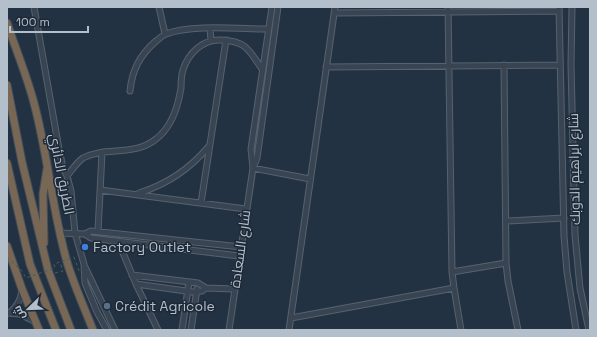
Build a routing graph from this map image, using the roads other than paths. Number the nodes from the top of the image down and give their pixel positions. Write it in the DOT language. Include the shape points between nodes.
graph roads {
  1 [pos="34,7"];
  2 [pos="158,7"];
  3 [pos="272,7"];
  4 [pos="278,7"];
  5 [pos="572,7"];
  6 [pos="448,9"];
  7 [pos="559,9"];
  8 [pos="334,10"];
  9 [pos="7,23"];
  10 [pos="210,28"];
  11 [pos="268,29"];
  12 [pos="165,34"];
  13 [pos="226,40"];
  14 [pos="211,41"];
  15 [pos="504,65"];
  16 [pos="560,65"];
  17 [pos="450,66"];
  18 [pos="326,67"];
  19 [pos="262,69"];
  20 [pos="7,85"];
  21 [pos="130,91"];
  22 [pos="210,145"];
  23 [pos="102,153"];
  24 [pos="7,163"];
  25 [pos="48,166"];
  26 [pos="253,168"];
  27 [pos="67,176"];
  28 [pos="310,179"];
  29 [pos="100,190"];
  30 [pos="136,194"];
  31 [pos="201,203"];
  32 [pos="246,209"];
  33 [pos="564,218"];
  34 [pos="506,221"];
  35 [pos="98,232"];
  36 [pos="60,233"];
  37 [pos="75,233"];
  38 [pos="85,234"];
  39 [pos="118,241"];
  40 [pos="7,246"];
  41 [pos="241,247"];
  42 [pos="44,255"];
  43 [pos="240,256"];
  44 [pos="506,262"];
  45 [pos="84,264"];
  46 [pos="452,272"];
  47 [pos="132,275"];
  48 [pos="189,282"];
  49 [pos="198,283"];
  50 [pos="136,284"];
  51 [pos="206,288"];
  52 [pos="454,288"];
  53 [pos="22,289"];
  54 [pos="234,289"];
  55 [pos="187,291"];
  56 [pos="197,292"];
  57 [pos="97,312"];
  58 [pos="8,313"];
  59 [pos="291,318"];
  60 [pos="36,322"];
  61 [pos="40,330"];
  62 [pos="56,330"];
  63 [pos="71,330"];
  64 [pos="93,330"];
  65 [pos="102,330"];
  66 [pos="107,330"];
  67 [pos="115,330"];
  68 [pos="158,330"];
  69 [pos="182,330"];
  70 [pos="191,330"];
  71 [pos="229,330"];
  72 [pos="289,330"];
  73 [pos="461,330"];
  74 [pos="518,330"];
  75 [pos="576,330"];
  76 [pos="588,330"];
  1 -- 27 [label="street" via="59,149"];
  2 -- 12 [label="street"];
  3 -- 11 [label="street, شارع السعادة"];
  4 -- 26 [label="street, شارع السعادة" via="257,158"];
  5 -- 76 [label="street, شارع ابراهيم الدوبك" via="575,235 580,288"];
  6 -- 7 [label="street"];
  6 -- 8 [label="street"];
  6 -- 17 [label="street"];
  7 -- 16 [label="street, شارع ابراهيم الدوبك"];
  8 -- 18 [label="street"];
  9 -- 25 [label="highway, الطريق الدائري" via="35,104"];
  10 -- 11 [label="street"];
  10 -- 12 [label="street" via="187,29"];
  10 -- 14 [label="street"];
  11 -- 19 [label="street, شارع السعادة"];
  12 -- 21 [label="street" via="148,48 139,60 133,73"];
  13 -- 14 [label="street"];
  13 -- 19 [label="street" via="248,48"];
  13 -- 22 [label="street"];
  14 -- 23 [label="street" via="199,47 187,60 182,71 175,112 161,135 138,149"];
  15 -- 16 [label="street"];
  15 -- 17 [label="street"];
  15 -- 34 [label="street"];
  16 -- 33 [label="street, شارع ابراهيم الدوبك"];
  17 -- 18 [label="street"];
  17 -- 46 [label="street"];
  18 -- 28 [label="street"];
  19 -- 26 [label="street, شارع السعادة" via="251,149"];
  20 -- 42 [label="highway" via="23,169"];
  22 -- 30 [label="street" via="199,159 180,174"];
  22 -- 31 [label="street"];
  23 -- 27 [label="street" via="81,160"];
  23 -- 29 [label="street"];
  24 -- 62 [label="highway" via="28,257"];
  25 -- 36 [label="highway, الطريق الدائري"];
  25 -- 42 [label="highway" via="43,194"];
  26 -- 28 [label="street"];
  26 -- 32 [label="street, شارع السعادة"];
  27 -- 37 [label="street"];
  28 -- 59 [label="street"];
  29 -- 30 [label="street"];
  29 -- 35 [label="street"];
  30 -- 31 [label="street"];
  31 -- 32 [label="street"];
  32 -- 41 [label="street, شارع السعادة"];
  33 -- 34 [label="street"];
  33 -- 75 [label="street, شارع ابراهيم الدوبك" via="567,272"];
  34 -- 44 [label="street"];
  35 -- 38 [label="street" via="91,231"];
  35 -- 41 [label="street"];
  36 -- 37 [label="street"];
  36 -- 64 [label="highway, الطريق الدائري" via="72,276"];
  37 -- 38 [label="street"];
  37 -- 45 [label="street"];
  38 -- 39 [label="street" via="91,238"];
  39 -- 43 [label="street"];
  39 -- 47 [label="street"];
  40 -- 53 [label="highway"];
  41 -- 43 [label="street, شارع السعادة"];
  42 -- 63 [label="highway"];
  43 -- 54 [label="street, شارع السعادة"];
  44 -- 46 [label="street"];
  44 -- 74 [label="street"];
  45 -- 57 [label="street" via="88,290"];
  45 -- 67 [label="street"];
  46 -- 52 [label="street"];
  47 -- 48 [label="street"];
  47 -- 50 [label="street"];
  48 -- 49 [label="street"];
  48 -- 55 [label="street"];
  49 -- 51 [label="street"];
  49 -- 56 [label="street"];
  50 -- 55 [label="street"];
  50 -- 68 [label="street"];
  51 -- 54 [label="street"];
  51 -- 56 [label="street"];
  52 -- 59 [label="street"];
  52 -- 73 [label="street"];
  53 -- 58 [label="street" via="20,300"];
  53 -- 60 [label="highway"];
  54 -- 71 [label="street, شارع السعادة"];
  55 -- 56 [label="street"];
  55 -- 69 [label="street"];
  56 -- 70 [label="street"];
  57 -- 65 [label="street"];
  57 -- 66 [label="street"];
  58 -- 60 [label="street" via="20,314"];
  59 -- 72 [label="street"];
  60 -- 61 [label="highway"];
}
